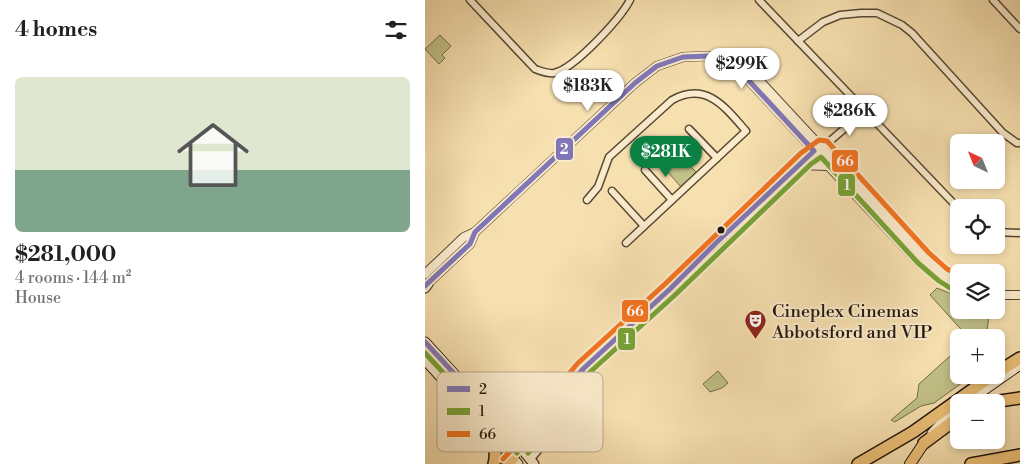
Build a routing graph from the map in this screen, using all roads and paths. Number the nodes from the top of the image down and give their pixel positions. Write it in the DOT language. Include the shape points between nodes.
graph roads {
  1 [pos="470,0"];
  2 [pos="629,0"];
  3 [pos="759,0"];
  4 [pos="993,0"];
  5 [pos="1020,30"];
  6 [pos="798,41"];
  7 [pos="865,110"];
  8 [pos="689,128"];
  9 [pos="1020,143"];
  10 [pos="818,149"];
  11 [pos="717,158"];
  12 [pos="798,165"];
  13 [pos="827,166"];
  14 [pos="645,170"];
  15 [pos="612,191"];
  16 [pos="587,200"];
  17 [pos="673,200"];
  18 [pos="950,200"];
  19 [pos="644,226"];
  20 [pos="475,232"];
  21 [pos="1005,232"];
  22 [pos="1020,233"];
  23 [pos="626,243"];
  24 [pos="425,274"];
  25 [pos="950,279"];
  26 [pos="950,284"];
  27 [pos="426,286"];
  28 [pos="1005,295"];
  29 [pos="1020,295"];
  30 [pos="425,342"];
  31 [pos="1020,358"];
  32 [pos="425,360"];
  33 [pos="1020,365"];
  34 [pos="1005,368"];
  35 [pos="453,372"];
  36 [pos="581,372"];
  37 [pos="437,373"];
  38 [pos="981,384"];
  39 [pos="978,394"];
  40 [pos="1020,398"];
  41 [pos="1005,400"];
  42 [pos="950,416"];
  43 [pos="950,424"];
  44 [pos="924,443"];
  45 [pos="1020,455"];
  46 [pos="859,464"];
  47 [pos="910,464"];
  48 [pos="971,464"];
  1 -- 2 [label="street" via="535,69 553,73 563,70 597,40 617,20"];
  3 -- 6 [label="street"];
  4 -- 5 [label="street"];
  6 -- 7 [label="street"];
  6 -- 9 [label="street" via="840,14 877,13 912,33 1003,133"];
  7 -- 10 [label="street"];
  7 -- 18 [label="street"];
  8 -- 11 [label="street"];
  10 -- 12 [label="street"];
  10 -- 13 [label="street"];
  10 -- 20 [label="street" via="726,61 708,56 683,57 657,66 635,83"];
  10 -- 25 [label="street" via="924,258"];
  11 -- 16 [label="street" via="746,131 720,102 709,96 684,93 609,157 598,188"];
  11 -- 17 [label="street"];
  12 -- 13 [label="street"];
  12 -- 36 [label="street"];
  13 -- 26 [label="street" via="919,263"];
  14 -- 17 [label="street"];
  15 -- 19 [label="street"];
  17 -- 19 [label="street"];
  19 -- 23 [label="street"];
  20 -- 24 [label="street" via="464,237"];
  20 -- 27 [label="street" via="470,244"];
  21 -- 22 [label="street"];
  28 -- 29 [label="street"];
  30 -- 35 [label="main road"];
  31 -- 34 [label="highway"];
  32 -- 37 [label="main road"];
  33 -- 39 [label="main road"];
  38 -- 46 [label="highway" via="913,432"];
  40 -- 41 [label="highway"];
  42 -- 44 [label="main road"];
  43 -- 44 [label="highway"];
  44 -- 47 [label="main road"];
  45 -- 48 [label="highway"];
}
